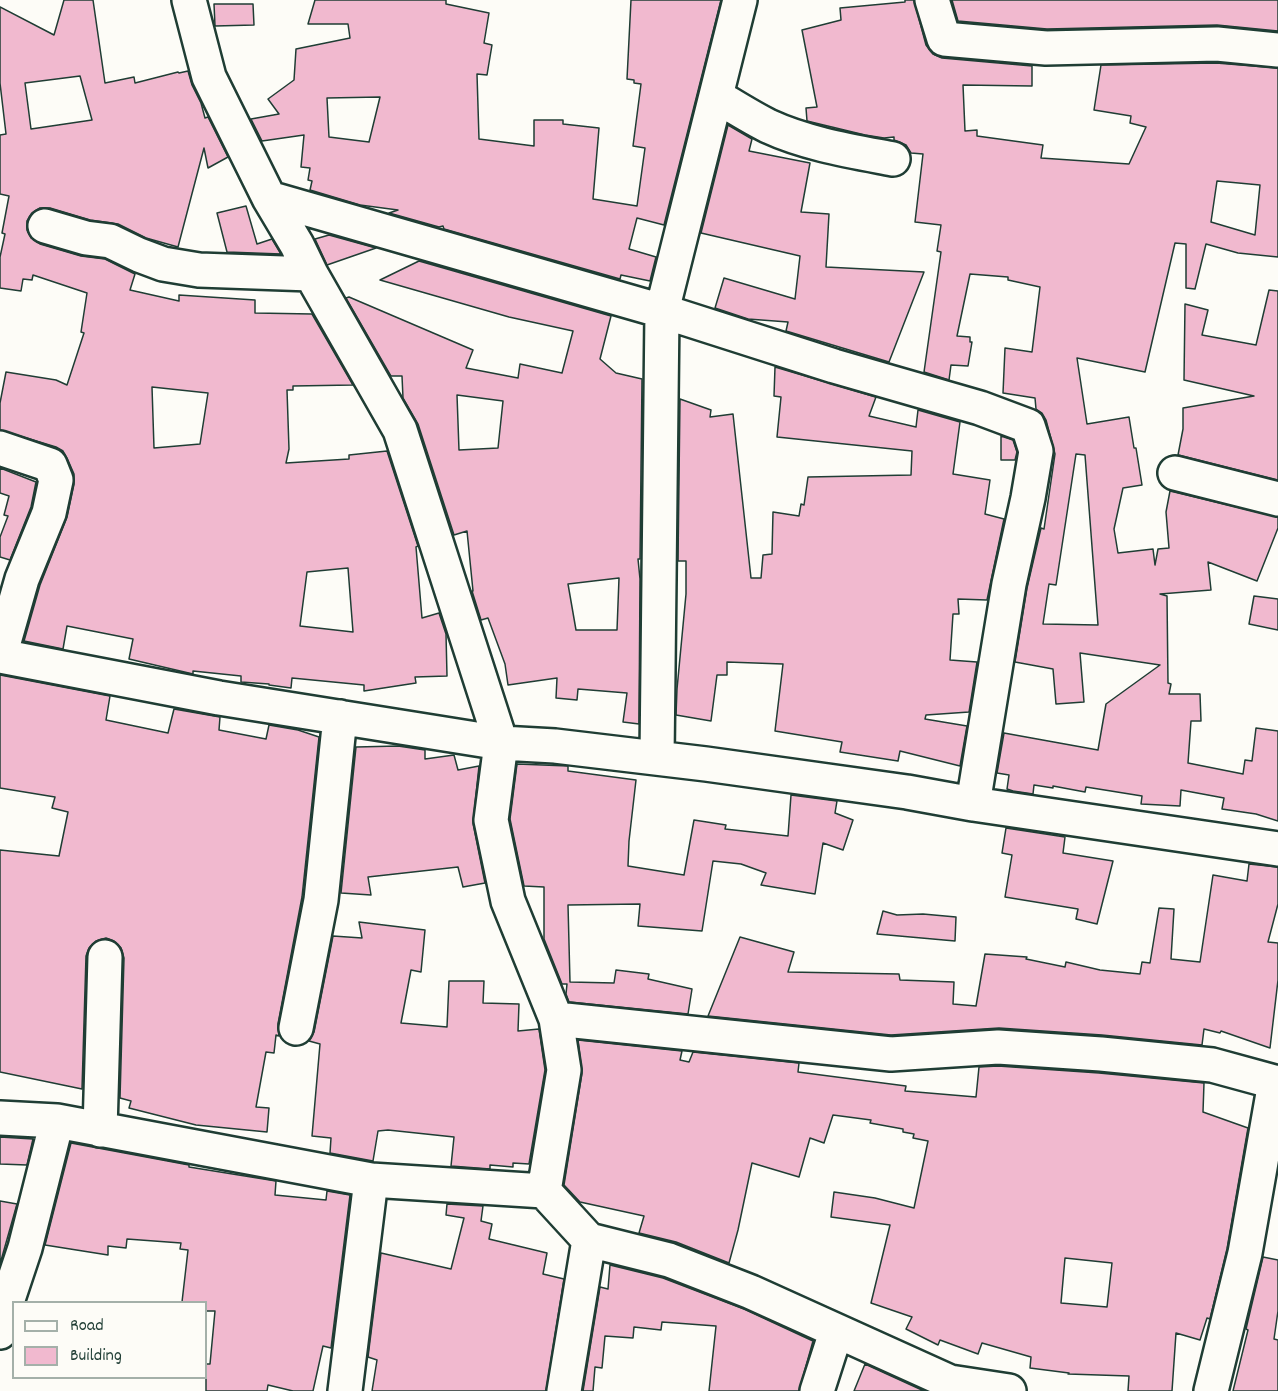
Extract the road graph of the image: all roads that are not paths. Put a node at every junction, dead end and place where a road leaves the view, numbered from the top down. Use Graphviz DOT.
graph roads {
  1 [pos="189,0"];
  2 [pos="740,0"];
  3 [pos="932,0"];
  4 [pos="1278,50"];
  5 [pos="716,96"];
  6 [pos="893,159"];
  7 [pos="269,198"];
  8 [pos="45,226"];
  9 [pos="311,274"];
  10 [pos="662,310"];
  11 [pos="0,448"];
  12 [pos="1175,473"];
  13 [pos="1278,499"];
  14 [pos="0,656"];
  15 [pos="340,717"];
  16 [pos="501,742"];
  17 [pos="657,758"];
  18 [pos="973,804"];
  19 [pos="1278,849"];
  20 [pos="105,957"];
  21 [pos="556,1019"];
  22 [pos="296,1028"];
  23 [pos="1277,1082"];
  24 [pos="0,1118"];
  25 [pos="57,1121"];
  26 [pos="100,1130"];
  27 [pos="371,1180"];
  28 [pos="543,1191"];
  29 [pos="589,1240"];
  30 [pos="0,1332"];
  31 [pos="836,1332"];
  32 [pos="345,1391"];
  33 [pos="564,1391"];
  34 [pos="817,1391"];
  35 [pos="1009,1391"];
  36 [pos="1211,1391"];
  1 -- 7 [label="street"];
  2 -- 5 [label="street"];
  3 -- 4 [label="street"];
  5 -- 6 [label="street"];
  5 -- 10 [label="street"];
  7 -- 9 [label="street"];
  7 -- 10 [label="street"];
  8 -- 9 [label="street"];
  9 -- 16 [label="street"];
  10 -- 17 [label="street"];
  10 -- 18 [label="street"];
  11 -- 14 [label="street"];
  12 -- 13 [label="street"];
  14 -- 15 [label="street"];
  15 -- 16 [label="street"];
  15 -- 22 [label="street"];
  16 -- 17 [label="street"];
  16 -- 21 [label="street"];
  17 -- 18 [label="street"];
  18 -- 19 [label="street"];
  20 -- 26 [label="street"];
  21 -- 23 [label="street"];
  21 -- 28 [label="street"];
  23 -- 36 [label="street"];
  24 -- 25 [label="street"];
  25 -- 26 [label="street"];
  25 -- 30 [label="street"];
  26 -- 27 [label="street"];
  27 -- 28 [label="street"];
  27 -- 32 [label="street"];
  28 -- 29 [label="street"];
  29 -- 31 [label="street"];
  29 -- 33 [label="street"];
  31 -- 34 [label="street"];
  31 -- 35 [label="street"];
}
